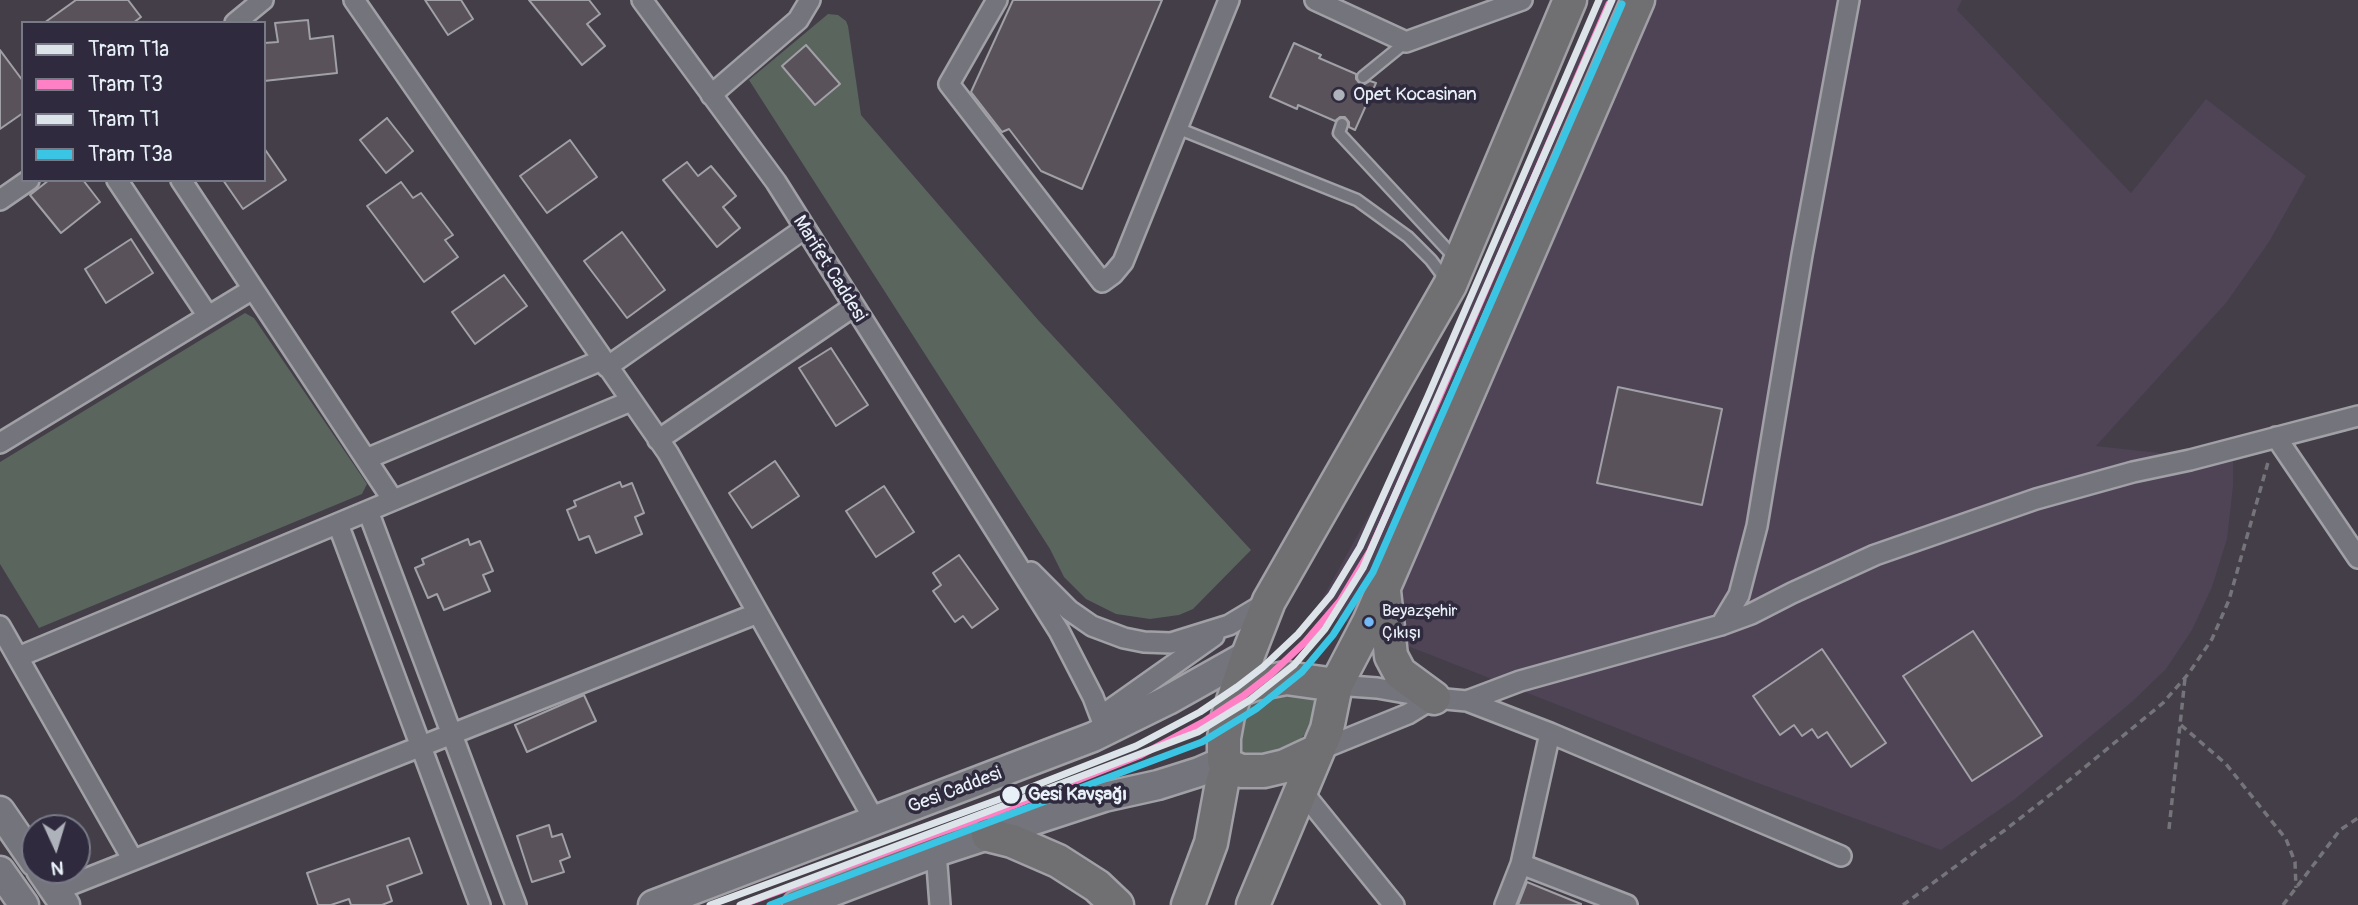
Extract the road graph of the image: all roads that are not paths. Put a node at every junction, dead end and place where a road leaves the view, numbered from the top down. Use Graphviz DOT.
graph roads {
  1 [pos="263,0"];
  2 [pos="354,0"];
  3 [pos="642,0"];
  4 [pos="810,0"];
  5 [pos="997,0"];
  6 [pos="1229,0"];
  7 [pos="1315,0"];
  8 [pos="1522,0"];
  9 [pos="1570,0"];
  10 [pos="1638,0"];
  11 [pos="1849,0"];
  12 [pos="237,21"];
  13 [pos="1406,42"];
  14 [pos="1363,77"];
  15 [pos="711,95"];
  16 [pos="1342,124"];
  17 [pos="1177,128"];
  18 [pos="26,182"];
  19 [pos="118,182"];
  20 [pos="182,182"];
  21 [pos="0,200"];
  22 [pos="804,229"];
  23 [pos="1454,274"];
  24 [pos="253,289"];
  25 [pos="853,307"];
  26 [pos="208,316"];
  27 [pos="605,363"];
  28 [pos="631,401"];
  29 [pos="2358,416"];
  30 [pos="2276,436"];
  31 [pos="658,440"];
  32 [pos="0,443"];
  33 [pos="366,459"];
  34 [pos="393,500"];
  35 [pos="368,511"];
  36 [pos="338,524"];
  37 [pos="1005,547"];
  38 [pos="2358,558"];
  39 [pos="1384,589"];
  40 [pos="1269,601"];
  41 [pos="758,613"];
  42 [pos="1229,625"];
  43 [pos="1721,625"];
  44 [pos="0,626"];
  45 [pos="1248,655"];
  46 [pos="18,657"];
  47 [pos="1336,685"];
  48 [pos="1236,691"];
  49 [pos="1434,698"];
  50 [pos="1467,701"];
  51 [pos="1104,723"];
  52 [pos="1550,733"];
  53 [pos="452,734"];
  54 [pos="421,746"];
  55 [pos="1317,751"];
  56 [pos="1225,769"];
  57 [pos="1301,790"];
  58 [pos="0,811"];
  59 [pos="876,821"];
  60 [pos="988,835"];
  61 [pos="21,842"];
  62 [pos="936,852"];
  63 [pos="1840,856"];
  64 [pos="133,860"];
  65 [pos="1521,864"];
  66 [pos="0,870"];
  67 [pos="53,889"];
  68 [pos="24,905"];
  69 [pos="480,905"];
  70 [pos="516,905"];
  71 [pos="653,905"];
  72 [pos="799,905"];
  73 [pos="940,905"];
  74 [pos="1117,905"];
  75 [pos="1188,905"];
  76 [pos="1253,905"];
  77 [pos="1394,905"];
  78 [pos="1505,905"];
  79 [pos="1626,905"];
  1 -- 12 [label="street"];
  2 -- 27 [label="street"];
  3 -- 15 [label="street, Marifet Caddesi"];
  4 -- 15 [label="street"];
  5 -- 17 [label="street"];
  6 -- 17 [label="street"];
  7 -- 13 [label="street"];
  8 -- 13 [label="street"];
  9 -- 23 [label="highway"];
  10 -- 39 [label="highway"];
  11 -- 43 [label="street"];
  13 -- 14 [label="lane"];
  15 -- 22 [label="street, Marifet Caddesi"];
  16 -- 23 [label="lane"];
  17 -- 23 [label="lane"];
  18 -- 21 [label="street"];
  19 -- 26 [label="street"];
  20 -- 24 [label="street"];
  22 -- 25 [label="street, Marifet Caddesi"];
  22 -- 27 [label="street"];
  23 -- 40 [label="highway"];
  24 -- 26 [label="street"];
  24 -- 33 [label="street"];
  25 -- 31 [label="street"];
  25 -- 37 [label="street, Marifet Caddesi"];
  26 -- 32 [label="street"];
  27 -- 28 [label="street"];
  27 -- 33 [label="street"];
  28 -- 31 [label="street"];
  28 -- 34 [label="street"];
  29 -- 30 [label="street"];
  30 -- 38 [label="street"];
  30 -- 43 [label="street"];
  31 -- 41 [label="street"];
  33 -- 34 [label="street"];
  34 -- 35 [label="street"];
  35 -- 36 [label="street"];
  35 -- 53 [label="street"];
  36 -- 46 [label="street"];
  36 -- 54 [label="street"];
  37 -- 42 [label="street"];
  37 -- 51 [label="street"];
  39 -- 47 [label="highway"];
  39 -- 49 [label="highway"];
  40 -- 42 [label="street"];
  40 -- 45 [label="highway"];
  41 -- 53 [label="street"];
  41 -- 59 [label="street"];
  42 -- 51 [label="street"];
  43 -- 50 [label="street"];
  44 -- 46 [label="street"];
  45 -- 48 [label="highway"];
  45 -- 51 [label="main road, Gesi Caddesi"];
  46 -- 64 [label="street"];
  47 -- 48 [label="highway"];
  47 -- 49 [label="street"];
  47 -- 55 [label="highway"];
  48 -- 56 [label="highway"];
  49 -- 50 [label="street"];
  49 -- 55 [label="street"];
  50 -- 52 [label="street"];
  51 -- 59 [label="main road, Gesi Caddesi"];
  52 -- 63 [label="street"];
  52 -- 65 [label="street"];
  53 -- 54 [label="street"];
  53 -- 70 [label="street"];
  54 -- 64 [label="street"];
  54 -- 69 [label="street"];
  55 -- 56 [label="highway"];
  55 -- 57 [label="highway"];
  56 -- 60 [label="main road"];
  56 -- 75 [label="highway"];
  57 -- 76 [label="highway"];
  57 -- 77 [label="street"];
  58 -- 61 [label="main road"];
  59 -- 71 [label="main road, Gesi Caddesi"];
  60 -- 62 [label="main road"];
  60 -- 74 [label="highway"];
  62 -- 72 [label="main road"];
  62 -- 73 [label="street"];
  64 -- 67 [label="street"];
  65 -- 78 [label="street"];
  65 -- 79 [label="street"];
  66 -- 68 [label="main road"];
}
